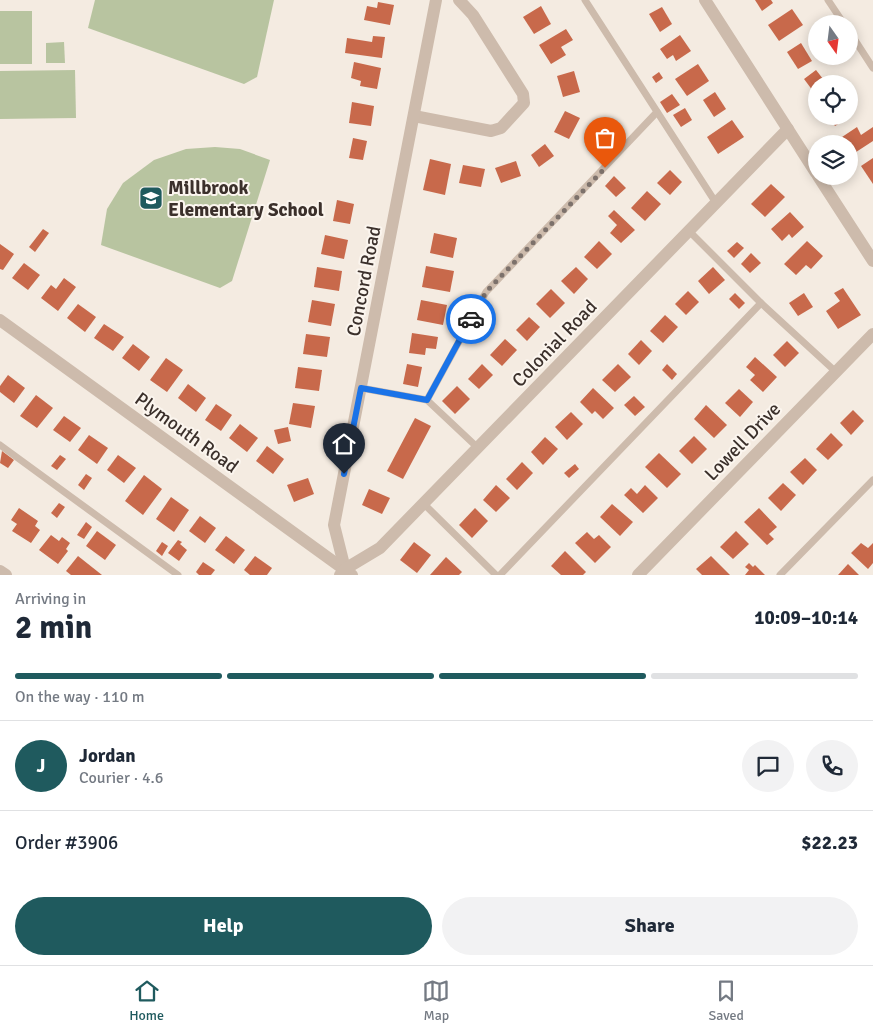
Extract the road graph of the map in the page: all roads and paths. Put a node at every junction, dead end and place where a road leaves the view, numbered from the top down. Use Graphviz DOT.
graph roads {
  1 [pos="436,0"];
  2 [pos="459,0"];
  3 [pos="585,0"];
  4 [pos="705,0"];
  5 [pos="828,0"];
  6 [pos="838,15"];
  7 [pos="858,45"];
  8 [pos="873,68"];
  9 [pos="657,112"];
  10 [pos="414,116"];
  11 [pos="788,129"];
  12 [pos="808,161"];
  13 [pos="824,185"];
  14 [pos="716,204"];
  15 [pos="689,231"];
  16 [pos="873,261"];
  17 [pos="761,302"];
  18 [pos="0,320"];
  19 [pos="873,334"];
  20 [pos="836,372"];
  21 [pos="361,388"];
  22 [pos="427,400"];
  23 [pos="0,445"];
  24 [pos="478,448"];
  25 [pos="873,480"];
  26 [pos="424,504"];
  27 [pos="0,570"];
  28 [pos="346,573"];
  29 [pos="6,575"];
  30 [pos="178,575"];
  31 [pos="498,575"];
  32 [pos="638,575"];
  33 [pos="780,575"];
  1 -- 10 [label="street, Concord Road"];
  2 -- 10 [label="street"];
  3 -- 9 [label="lane"];
  4 -- 11 [label="street"];
  5 -- 6 [label="lane"];
  7 -- 8 [label="lane"];
  9 -- 14 [label="lane"];
  9 -- 22 [label="lane"];
  10 -- 21 [label="street, Concord Road"];
  11 -- 12 [label="street"];
  11 -- 14 [label="street, Colonial Road"];
  13 -- 16 [label="street"];
  14 -- 15 [label="street, Colonial Road"];
  15 -- 17 [label="lane"];
  15 -- 24 [label="street, Colonial Road"];
  17 -- 20 [label="lane"];
  17 -- 31 [label="lane"];
  18 -- 28 [label="street, Plymouth Road"];
  19 -- 20 [label="street, Lowell Drive"];
  20 -- 32 [label="street, Lowell Drive"];
  21 -- 22 [label="lane"];
  21 -- 28 [label="street, Concord Road"];
  22 -- 24 [label="lane"];
  23 -- 30 [label="lane"];
  24 -- 26 [label="street, Colonial Road"];
  25 -- 33 [label="lane"];
  26 -- 28 [label="street, Colonial Road"];
  26 -- 31 [label="lane"];
  27 -- 29 [label="street"];
}
